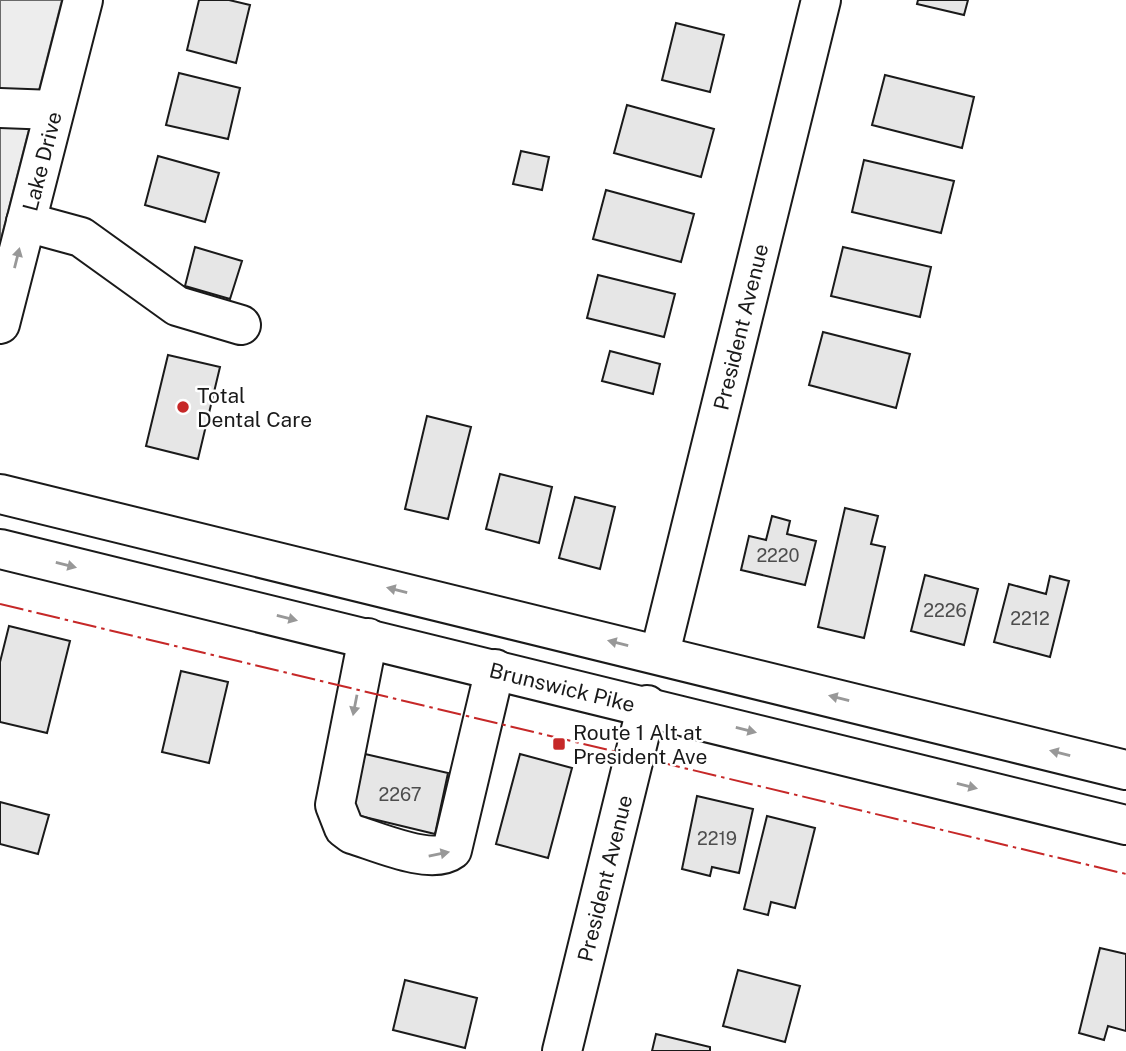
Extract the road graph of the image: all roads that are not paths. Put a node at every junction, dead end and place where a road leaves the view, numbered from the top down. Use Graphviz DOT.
graph roads {
  1 [pos="83,0"];
  2 [pos="821,0"];
  3 [pos="0,108"];
  4 [pos="54,110"];
  5 [pos="26,222"];
  6 [pos="0,324"];
  7 [pos="241,325"];
  8 [pos="0,494"];
  9 [pos="0,549"];
  10 [pos="368,638"];
  11 [pos="660,653"];
  12 [pos="495,669"];
  13 [pos="647,705"];
  14 [pos="1126,770"];
  15 [pos="1126,825"];
  16 [pos="562,1051"];
  1 -- 4 [label="main road, Lake Drive"];
  2 -- 11 [label="main road, President Avenue"];
  3 -- 4 [label="main road"];
  4 -- 5 [label="main road, Lake Drive"];
  6 -- 5 [label="main road, Lake Drive, one-way"];
  5 -- 7 [label="main road"];
  11 -- 8 [label="main road, one-way"];
  9 -- 10 [label="main road, Brunswick Pike, one-way"];
  10 -- 12 [label="main road, Brunswick Pike"];
  10 -- 12 [label="main road, one-way"];
  14 -- 11 [label="main road, one-way"];
  12 -- 13 [label="main road, Brunswick Pike"];
  13 -- 15 [label="main road, Brunswick Pike, one-way"];
  13 -- 16 [label="main road, President Avenue"];
}
